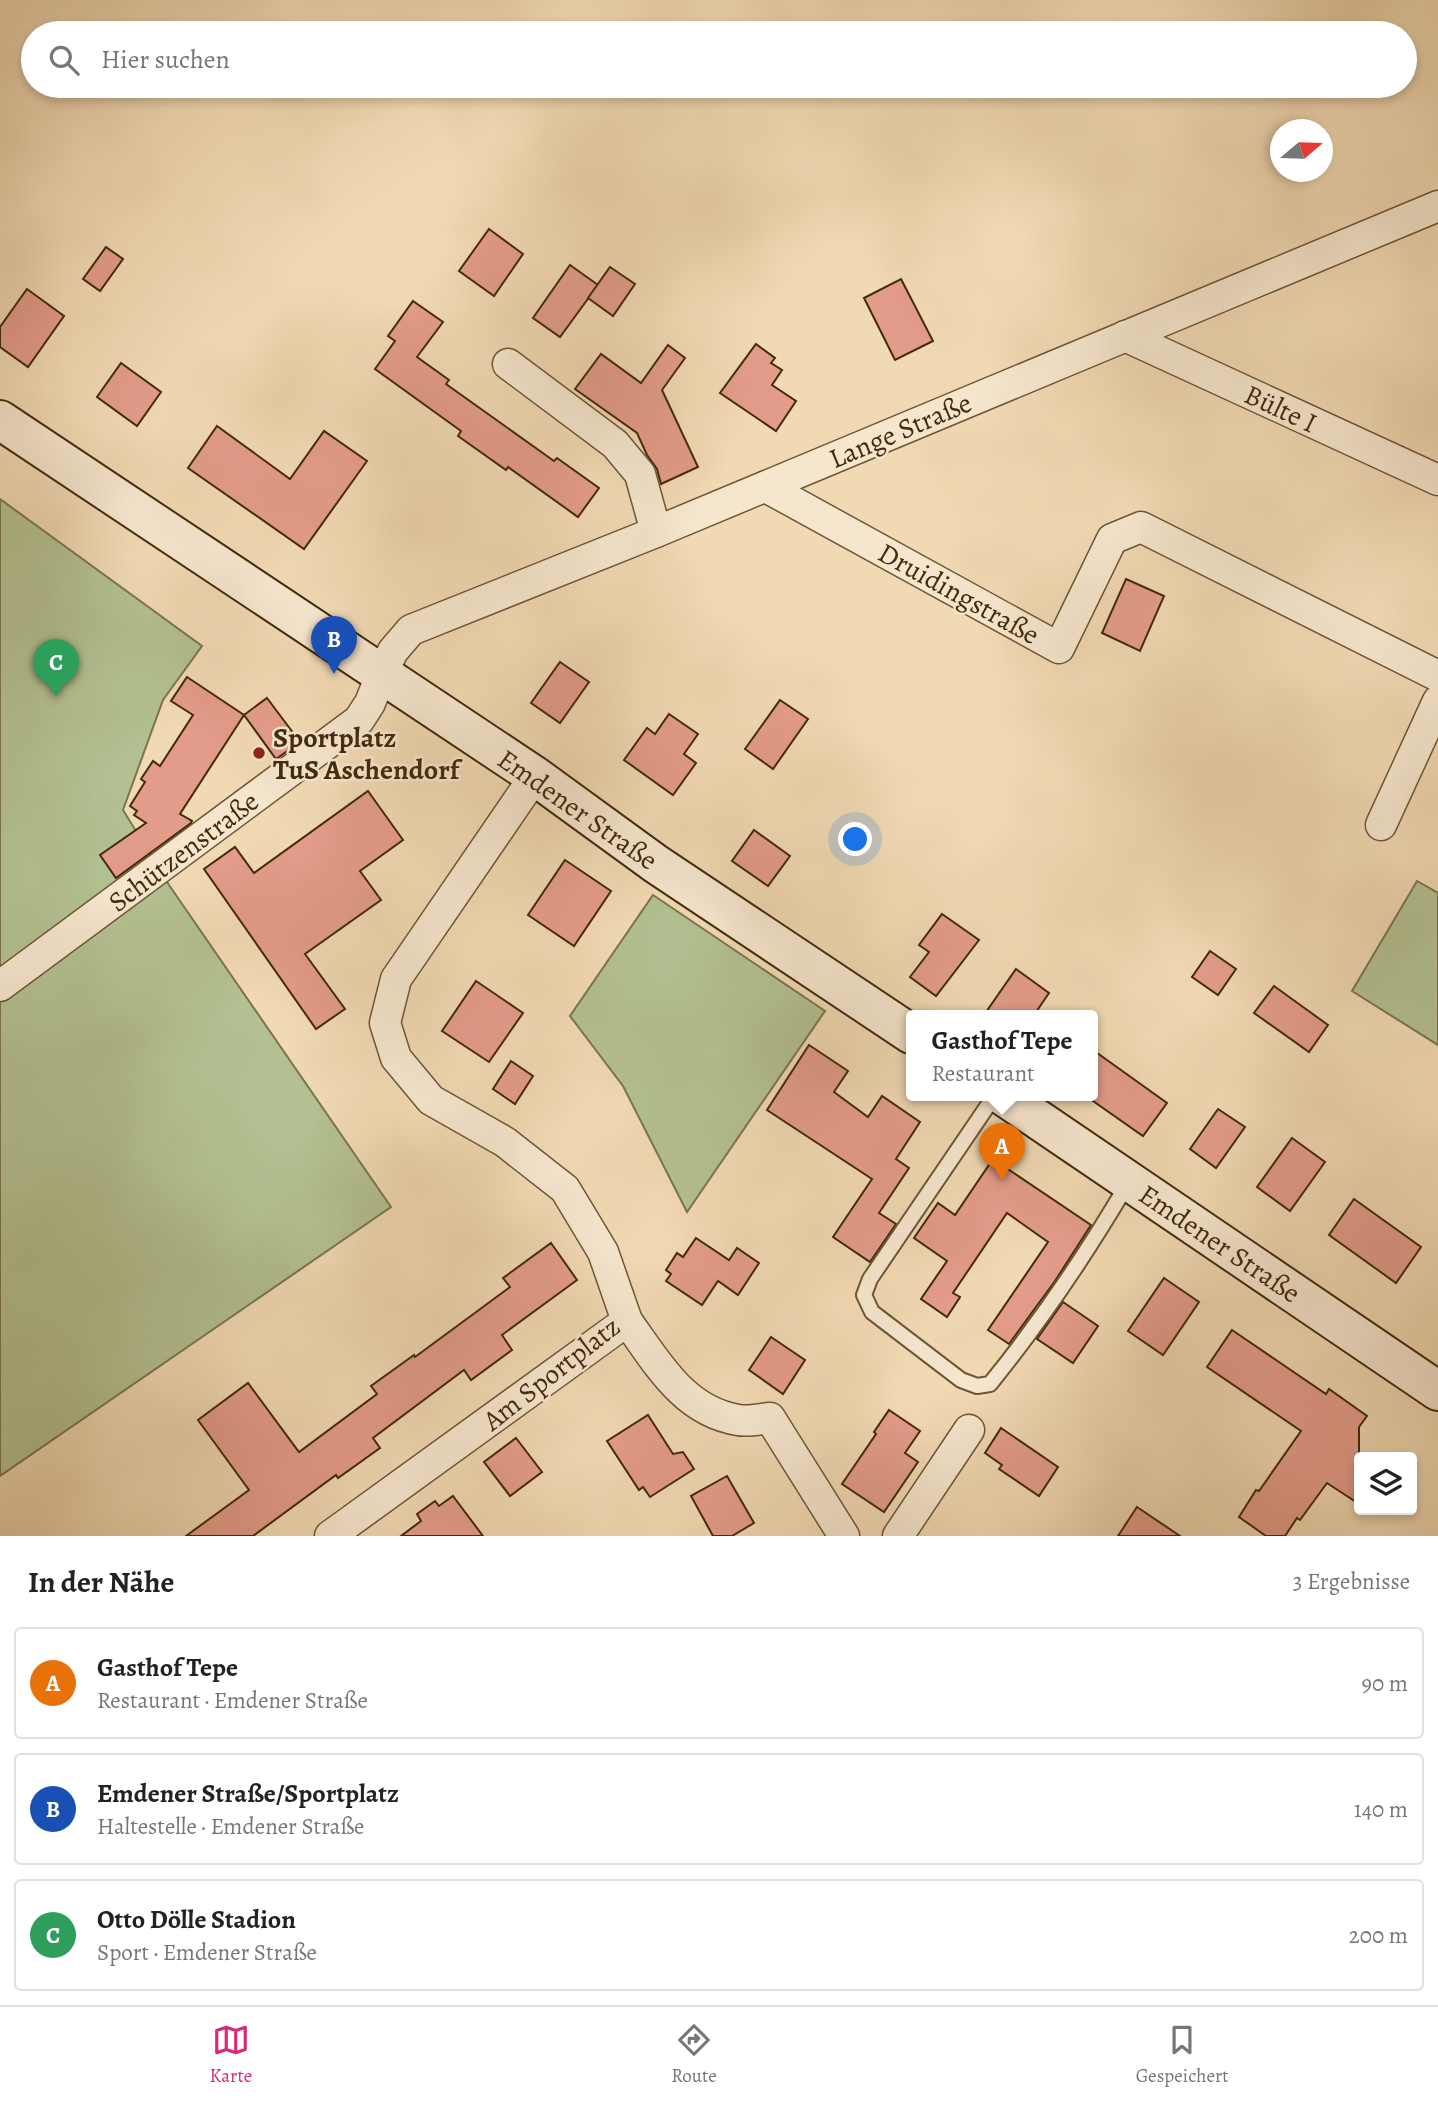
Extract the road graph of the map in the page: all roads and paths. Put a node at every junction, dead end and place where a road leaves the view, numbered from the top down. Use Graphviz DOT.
graph roads {
  1 [pos="1438,205"];
  2 [pos="1125,337"];
  3 [pos="509,364"];
  4 [pos="0,420"];
  5 [pos="1438,480"];
  6 [pos="765,487"];
  7 [pos="656,533"];
  8 [pos="381,674"];
  9 [pos="1438,676"];
  10 [pos="1438,701"];
  11 [pos="535,776"];
  12 [pos="1381,825"];
  13 [pos="0,986"];
  14 [pos="906,1031"];
  15 [pos="991,1101"];
  16 [pos="1012,1101"];
  17 [pos="1129,1182"];
  18 [pos="627,1321"];
  19 [pos="1438,1391"];
  20 [pos="969,1430"];
  21 [pos="330,1536"];
  22 [pos="844,1536"];
  23 [pos="898,1536"];
  1 -- 2 [label="street, Lange Straße"];
  2 -- 5 [label="street, Bülte I"];
  2 -- 6 [label="street, Lange Straße"];
  3 -- 7 [label="street"];
  4 -- 8 [label="street, Emdener Straße"];
  6 -- 7 [label="street, Lange Straße"];
  6 -- 9 [label="street, Druidingstraße"];
  7 -- 8 [label="street, Lange Straße"];
  8 -- 11 [label="street, Emdener Straße"];
  8 -- 13 [label="street, Schützenstraße"];
  10 -- 12 [label="street"];
  11 -- 14 [label="street, Emdener Straße"];
  11 -- 18 [label="street, Am Sportplatz"];
  15 -- 17 [label="lane"];
  16 -- 17 [label="street, Emdener Straße"];
  17 -- 19 [label="street, Emdener Straße"];
  18 -- 21 [label="street, Am Sportplatz"];
  18 -- 22 [label="street"];
  20 -- 23 [label="street"];
}
